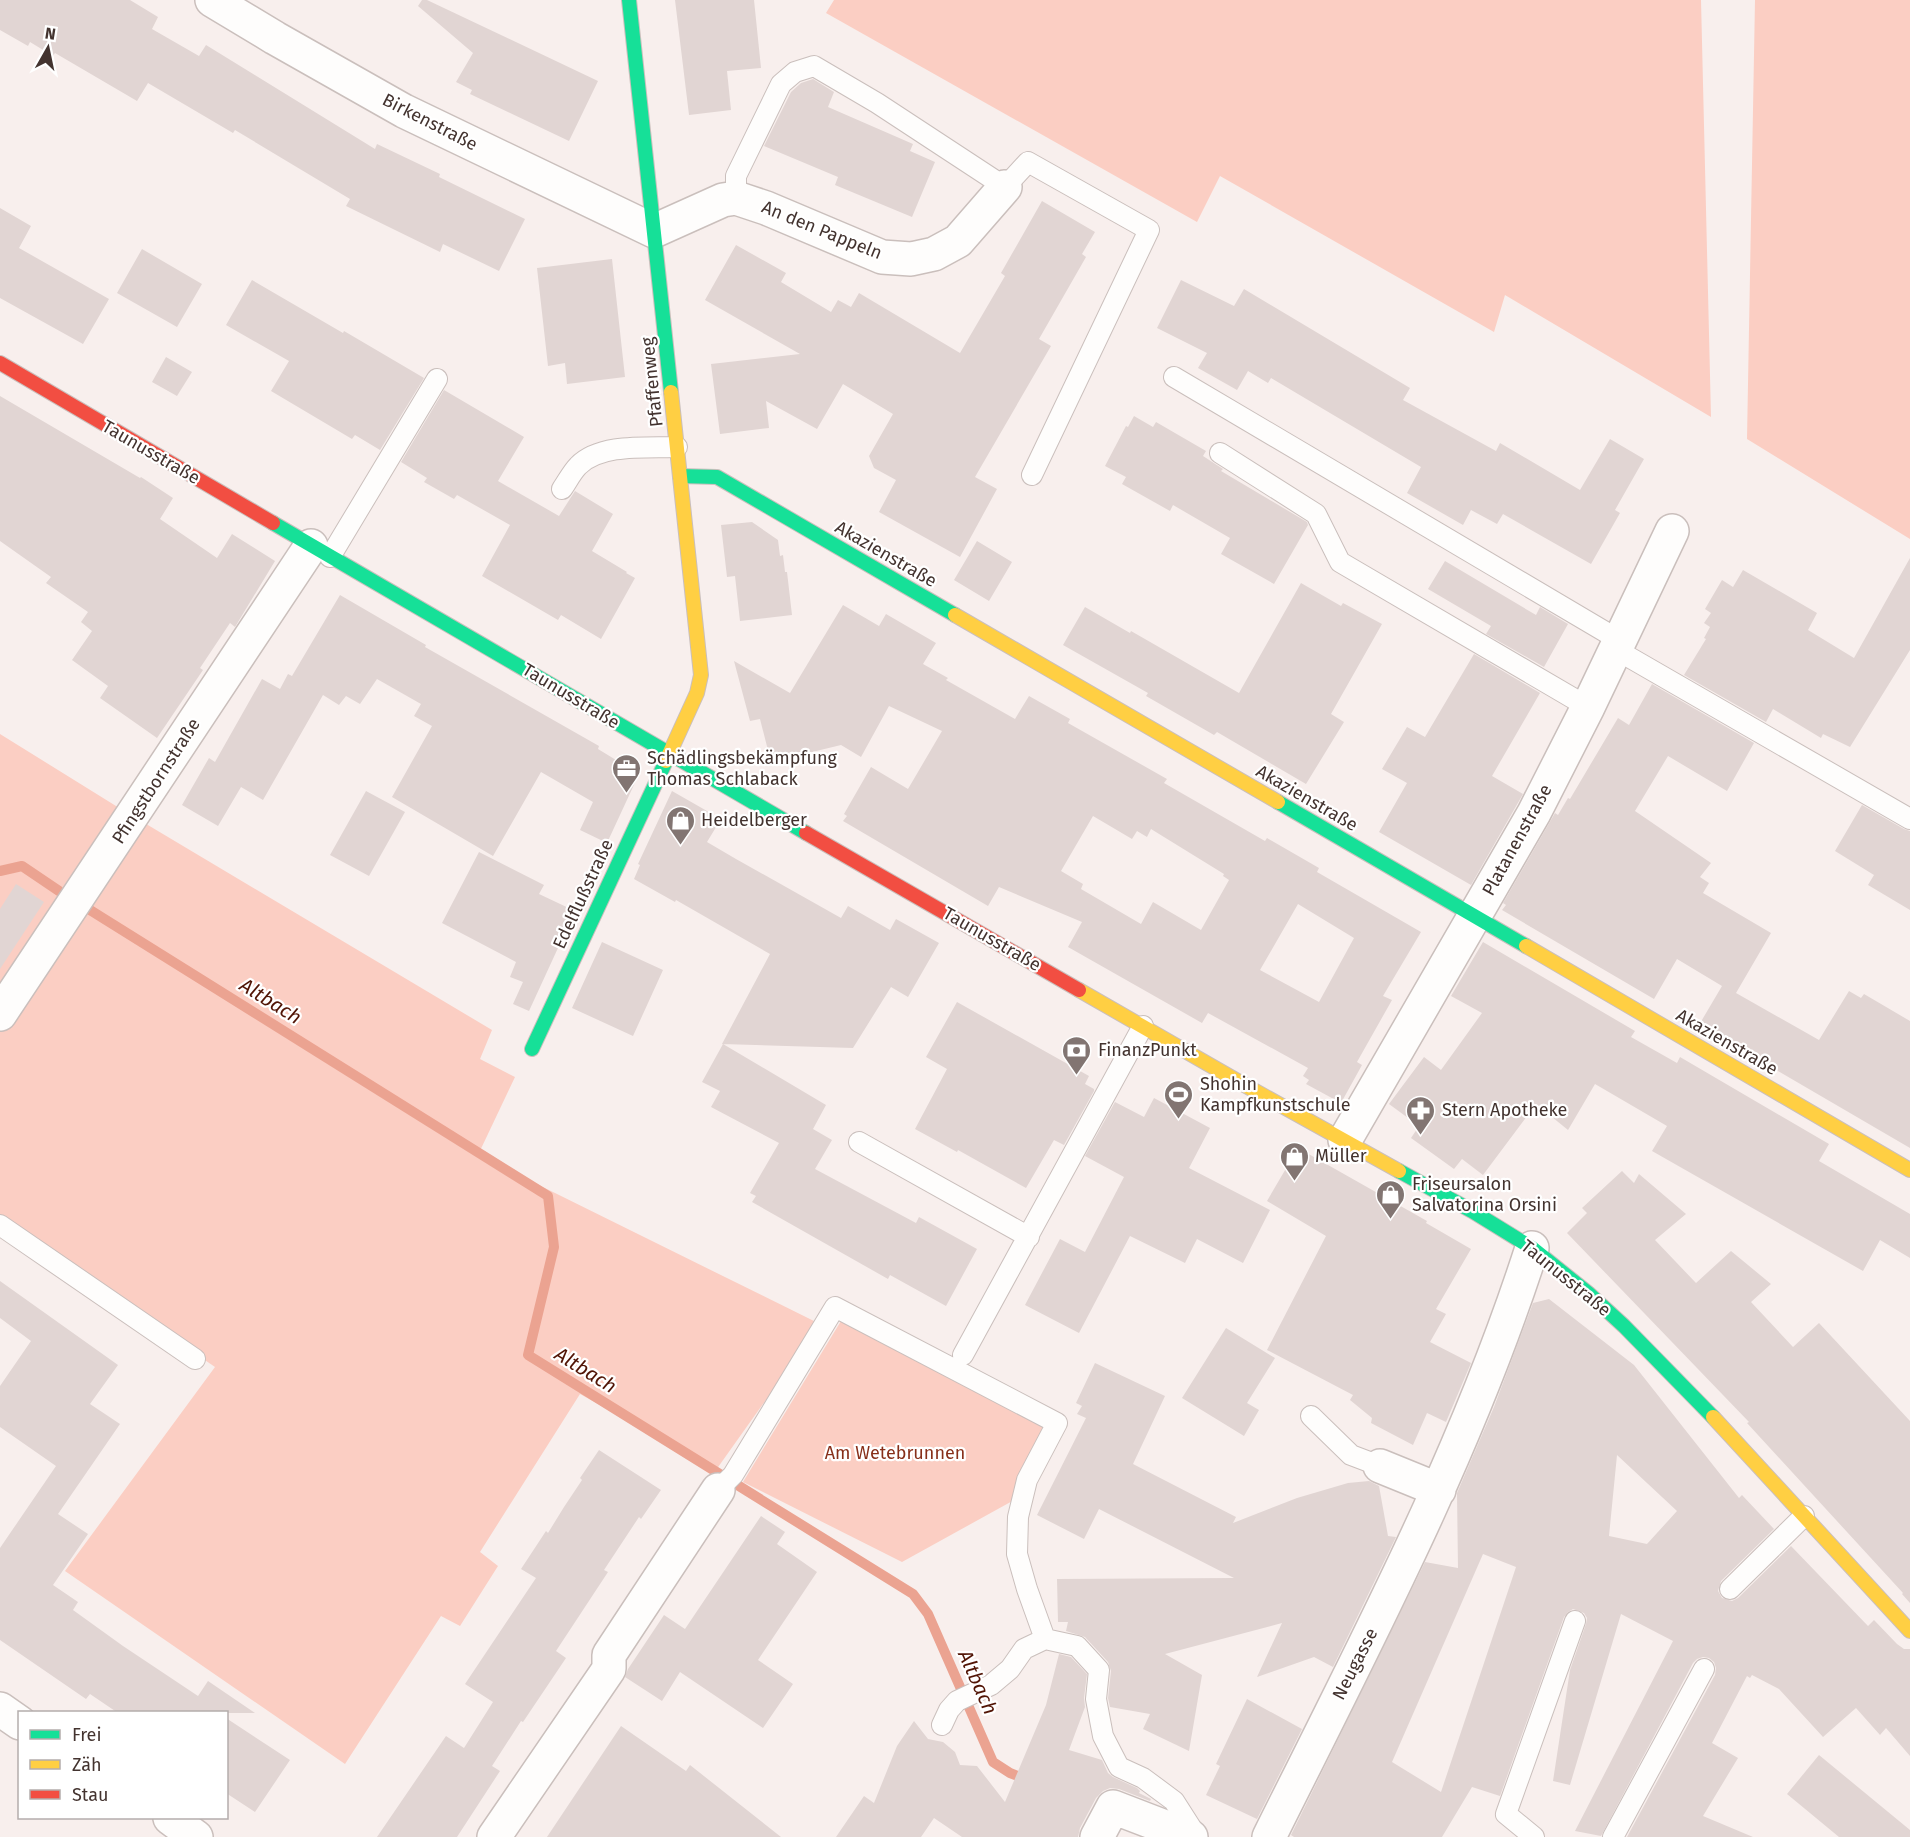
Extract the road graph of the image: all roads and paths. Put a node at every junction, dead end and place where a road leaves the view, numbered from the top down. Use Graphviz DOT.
graph roads {
  1 [pos="212,0"];
  2 [pos="629,0"];
  3 [pos="1005,187"];
  4 [pos="736,198"];
  5 [pos="654,231"];
  6 [pos="0,363"];
  7 [pos="1173,377"];
  8 [pos="437,379"];
  9 [pos="677,447"];
  10 [pos="1220,453"];
  11 [pos="1032,475"];
  12 [pos="680,476"];
  13 [pos="562,489"];
  14 [pos="1672,531"];
  15 [pos="320,552"];
  16 [pos="1617,644"];
  17 [pos="1588,707"];
  18 [pos="668,754"];
  19 [pos="1910,819"];
  20 [pos="1474,916"];
  21 [pos="0,1014"];
  22 [pos="1143,1026"];
  23 [pos="532,1049"];
  24 [pos="1345,1140"];
  25 [pos="859,1142"];
  26 [pos="1910,1170"];
  27 [pos="0,1225"];
  28 [pos="1029,1236"];
  29 [pos="1532,1248"];
  30 [pos="963,1355"];
  31 [pos="195,1359"];
  32 [pos="1311,1416"];
  33 [pos="1380,1466"];
  34 [pos="726,1483"];
  35 [pos="1439,1490"];
  36 [pos="1804,1516"];
  37 [pos="1730,1589"];
  38 [pos="1575,1621"];
  39 [pos="1910,1631"];
  40 [pos="1045,1639"];
  41 [pos="1704,1669"];
  42 [pos="0,1708"];
  43 [pos="18,1722"];
  44 [pos="942,1725"];
  45 [pos="171,1819"];
  46 [pos="196,1837"];
  47 [pos="494,1837"];
  48 [pos="1097,1837"];
  49 [pos="1191,1837"];
  50 [pos="1197,1837"];
  51 [pos="1269,1837"];
  52 [pos="1534,1837"];
  53 [pos="1613,1837"];
  1 -- 5 [label="street, Birkenstraße"];
  2 -- 5 [label="street, Pfaffenweg"];
  3 -- 4 [label="street, An den Pappeln"];
  3 -- 4 [label="lane"];
  3 -- 11 [label="lane"];
  4 -- 5 [label="street"];
  5 -- 9 [label="street, Pfaffenweg"];
  6 -- 15 [label="street, Taunusstraße"];
  7 -- 16 [label="lane"];
  8 -- 15 [label="lane"];
  9 -- 12 [label="street, Pfaffenweg"];
  9 -- 13 [label="lane"];
  10 -- 17 [label="lane"];
  12 -- 18 [label="street, Pfaffenweg"];
  12 -- 20 [label="street, Akazienstraße"];
  14 -- 16 [label="street, Platanenstraße"];
  15 -- 18 [label="street, Taunusstraße"];
  15 -- 21 [label="street, Pfingstbornstraße"];
  16 -- 17 [label="street, Platanenstraße"];
  16 -- 19 [label="lane"];
  17 -- 20 [label="street, Platanenstraße"];
  18 -- 22 [label="street, Taunusstraße"];
  18 -- 23 [label="street, Edelflußstraße"];
  20 -- 24 [label="street, Platanenstraße"];
  20 -- 26 [label="street, Akazienstraße"];
  22 -- 24 [label="street, Taunusstraße"];
  22 -- 28 [label="lane"];
  24 -- 29 [label="street, Taunusstraße"];
  25 -- 28 [label="lane"];
  27 -- 31 [label="lane"];
  28 -- 30 [label="lane"];
  29 -- 35 [label="street, Neugasse"];
  29 -- 36 [label="street, Taunusstraße"];
  32 -- 33 [label="lane"];
  33 -- 35 [label="street"];
  34 -- 40 [label="lane"];
  34 -- 47 [label="street"];
  35 -- 51 [label="street, Neugasse"];
  36 -- 37 [label="lane"];
  36 -- 39 [label="street, Taunusstraße"];
  38 -- 52 [label="lane"];
  40 -- 44 [label="lane"];
  40 -- 50 [label="lane"];
  41 -- 53 [label="lane"];
  42 -- 43 [label="street"];
  45 -- 46 [label="street"];
  48 -- 49 [label="street"];
}
